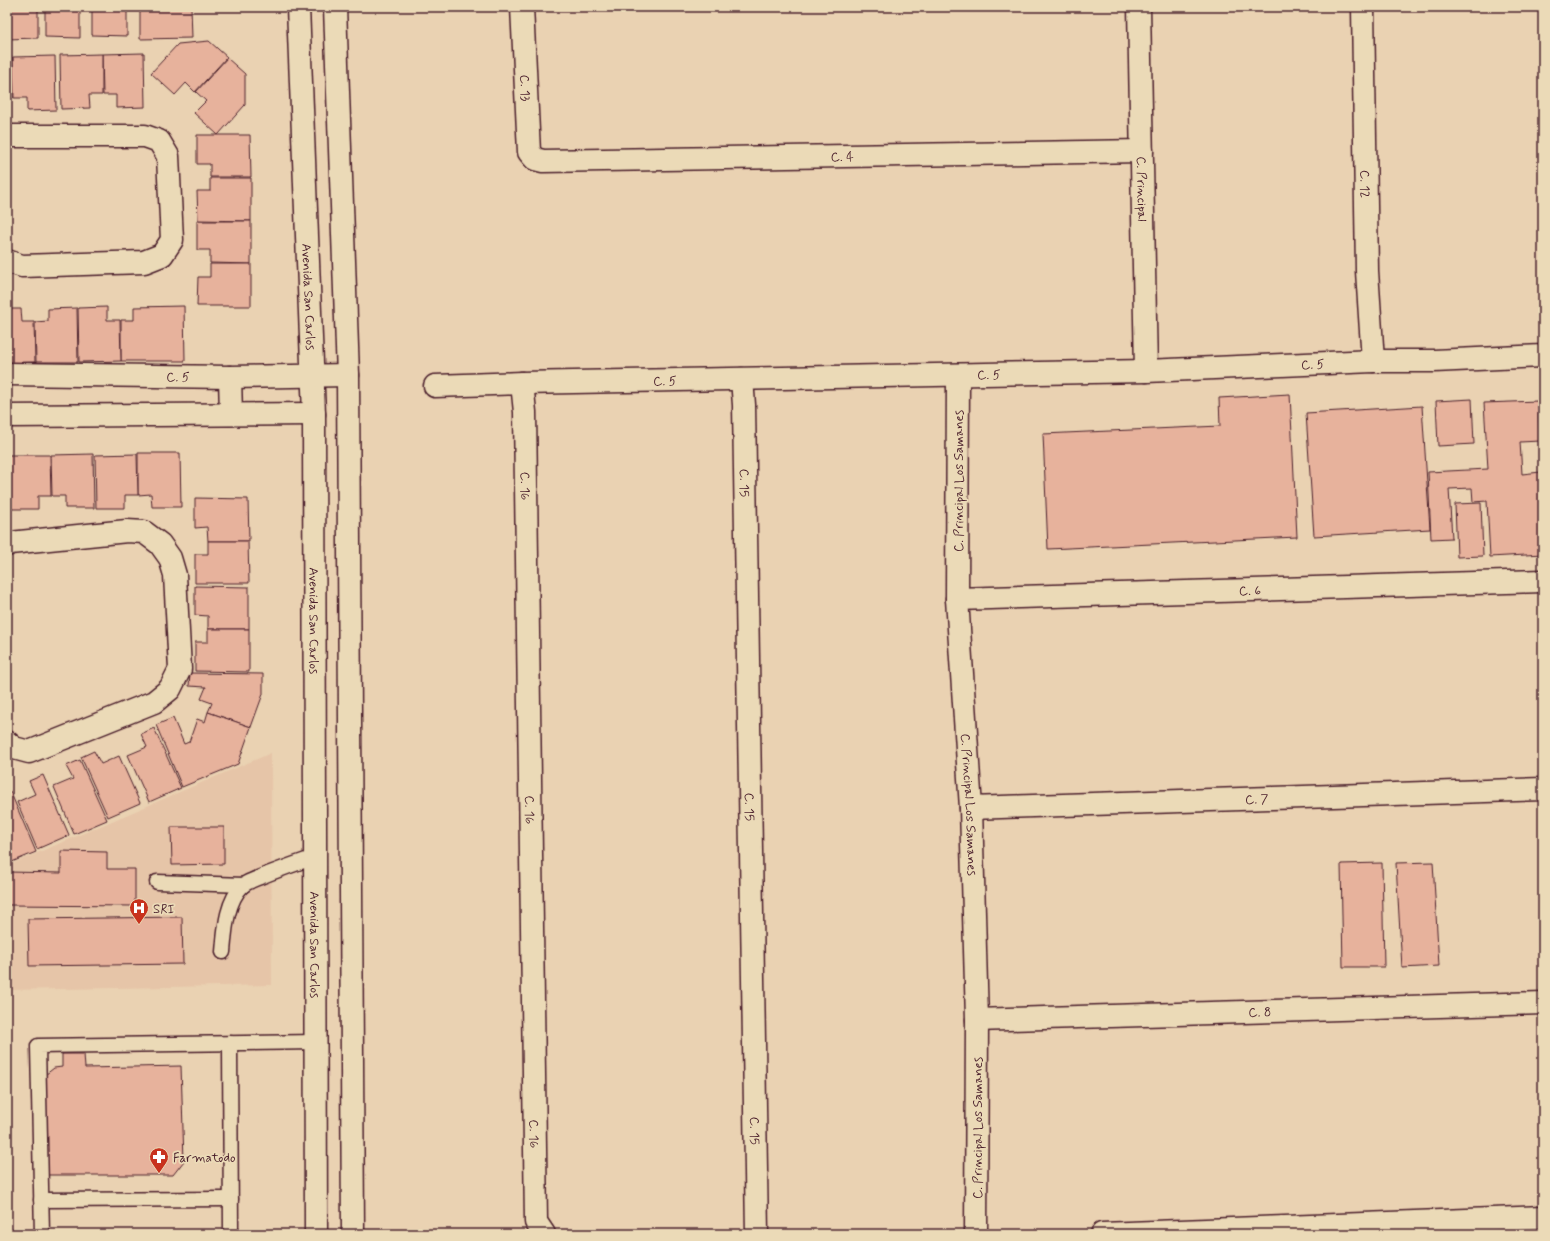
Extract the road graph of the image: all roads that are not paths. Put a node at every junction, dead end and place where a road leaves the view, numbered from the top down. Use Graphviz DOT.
graph roads {
  1 [pos="298,7"];
  2 [pos="334,7"];
  3 [pos="522,7"];
  4 [pos="1139,7"];
  5 [pos="1362,7"];
  6 [pos="7,136"];
  7 [pos="1142,151"];
  8 [pos="543,161"];
  9 [pos="7,261"];
  10 [pos="1543,356"];
  11 [pos="1373,360"];
  12 [pos="1146,371"];
  13 [pos="7,374"];
  14 [pos="311,375"];
  15 [pos="348,375"];
  16 [pos="958,375"];
  17 [pos="230,377"];
  18 [pos="742,380"];
  19 [pos="522,383"];
  20 [pos="436,386"];
  21 [pos="231,414"];
  22 [pos="314,414"];
  23 [pos="7,416"];
  24 [pos="7,545"];
  25 [pos="1543,581"];
  26 [pos="957,599"];
  27 [pos="7,742"];
  28 [pos="1543,789"];
  29 [pos="971,808"];
  30 [pos="315,857"];
  31 [pos="157,882"];
  32 [pos="244,884"];
  33 [pos="223,952"];
  34 [pos="1543,1003"];
  35 [pos="977,1020"];
  36 [pos="316,1042"];
  37 [pos="230,1043"];
  38 [pos="231,1199"];
  39 [pos="41,1200"];
  40 [pos="1543,1217"];
  41 [pos="42,1234"];
  42 [pos="231,1234"];
  43 [pos="316,1234"];
  44 [pos="353,1234"];
  45 [pos="544,1234"];
  46 [pos="757,1234"];
  47 [pos="976,1234"];
  48 [pos="1102,1234"];
  1 -- 14 [label="street, Avenida San Carlos"];
  2 -- 15 [label="street"];
  3 -- 8 [label="street, C. 13"];
  4 -- 7 [label="street, C. Principal"];
  5 -- 11 [label="street, C. 12"];
  6 -- 9 [label="street"];
  7 -- 8 [label="street, C. 4"];
  7 -- 12 [label="street, C. Principal"];
  10 -- 11 [label="street, C. 5"];
  11 -- 12 [label="street, C. 5"];
  12 -- 16 [label="street, C. 5"];
  13 -- 17 [label="street, C. 5"];
  14 -- 15 [label="street, C. 5"];
  14 -- 17 [label="street, C. 5"];
  14 -- 22 [label="street, Avenida San Carlos"];
  15 -- 44 [label="street"];
  16 -- 18 [label="street, C. 5"];
  16 -- 26 [label="street, C. Principal Los Samanes"];
  17 -- 21 [label="street"];
  18 -- 19 [label="street, C. 5"];
  18 -- 46 [label="street, C. 15"];
  19 -- 20 [label="street, C. 5"];
  19 -- 45 [label="street, C. 16"];
  21 -- 22 [label="street"];
  21 -- 23 [label="street"];
  22 -- 30 [label="street, Avenida San Carlos"];
  24 -- 27 [label="street"];
  25 -- 26 [label="street, C. 6"];
  26 -- 29 [label="street, C. Principal Los Samanes"];
  28 -- 29 [label="street, C. 7"];
  29 -- 35 [label="street, C. Principal Los Samanes"];
  30 -- 32 [label="lane"];
  30 -- 36 [label="street, Avenida San Carlos"];
  31 -- 32 [label="lane"];
  32 -- 33 [label="lane"];
  34 -- 35 [label="street, C. 8"];
  35 -- 47 [label="street, C. Principal Los Samanes"];
  36 -- 37 [label="lane"];
  36 -- 43 [label="street, Avenida San Carlos"];
  37 -- 38 [label="lane"];
  37 -- 39 [label="lane"];
  38 -- 39 [label="lane"];
  38 -- 42 [label="lane"];
  39 -- 41 [label="lane"];
  40 -- 48 [label="street"];
}
